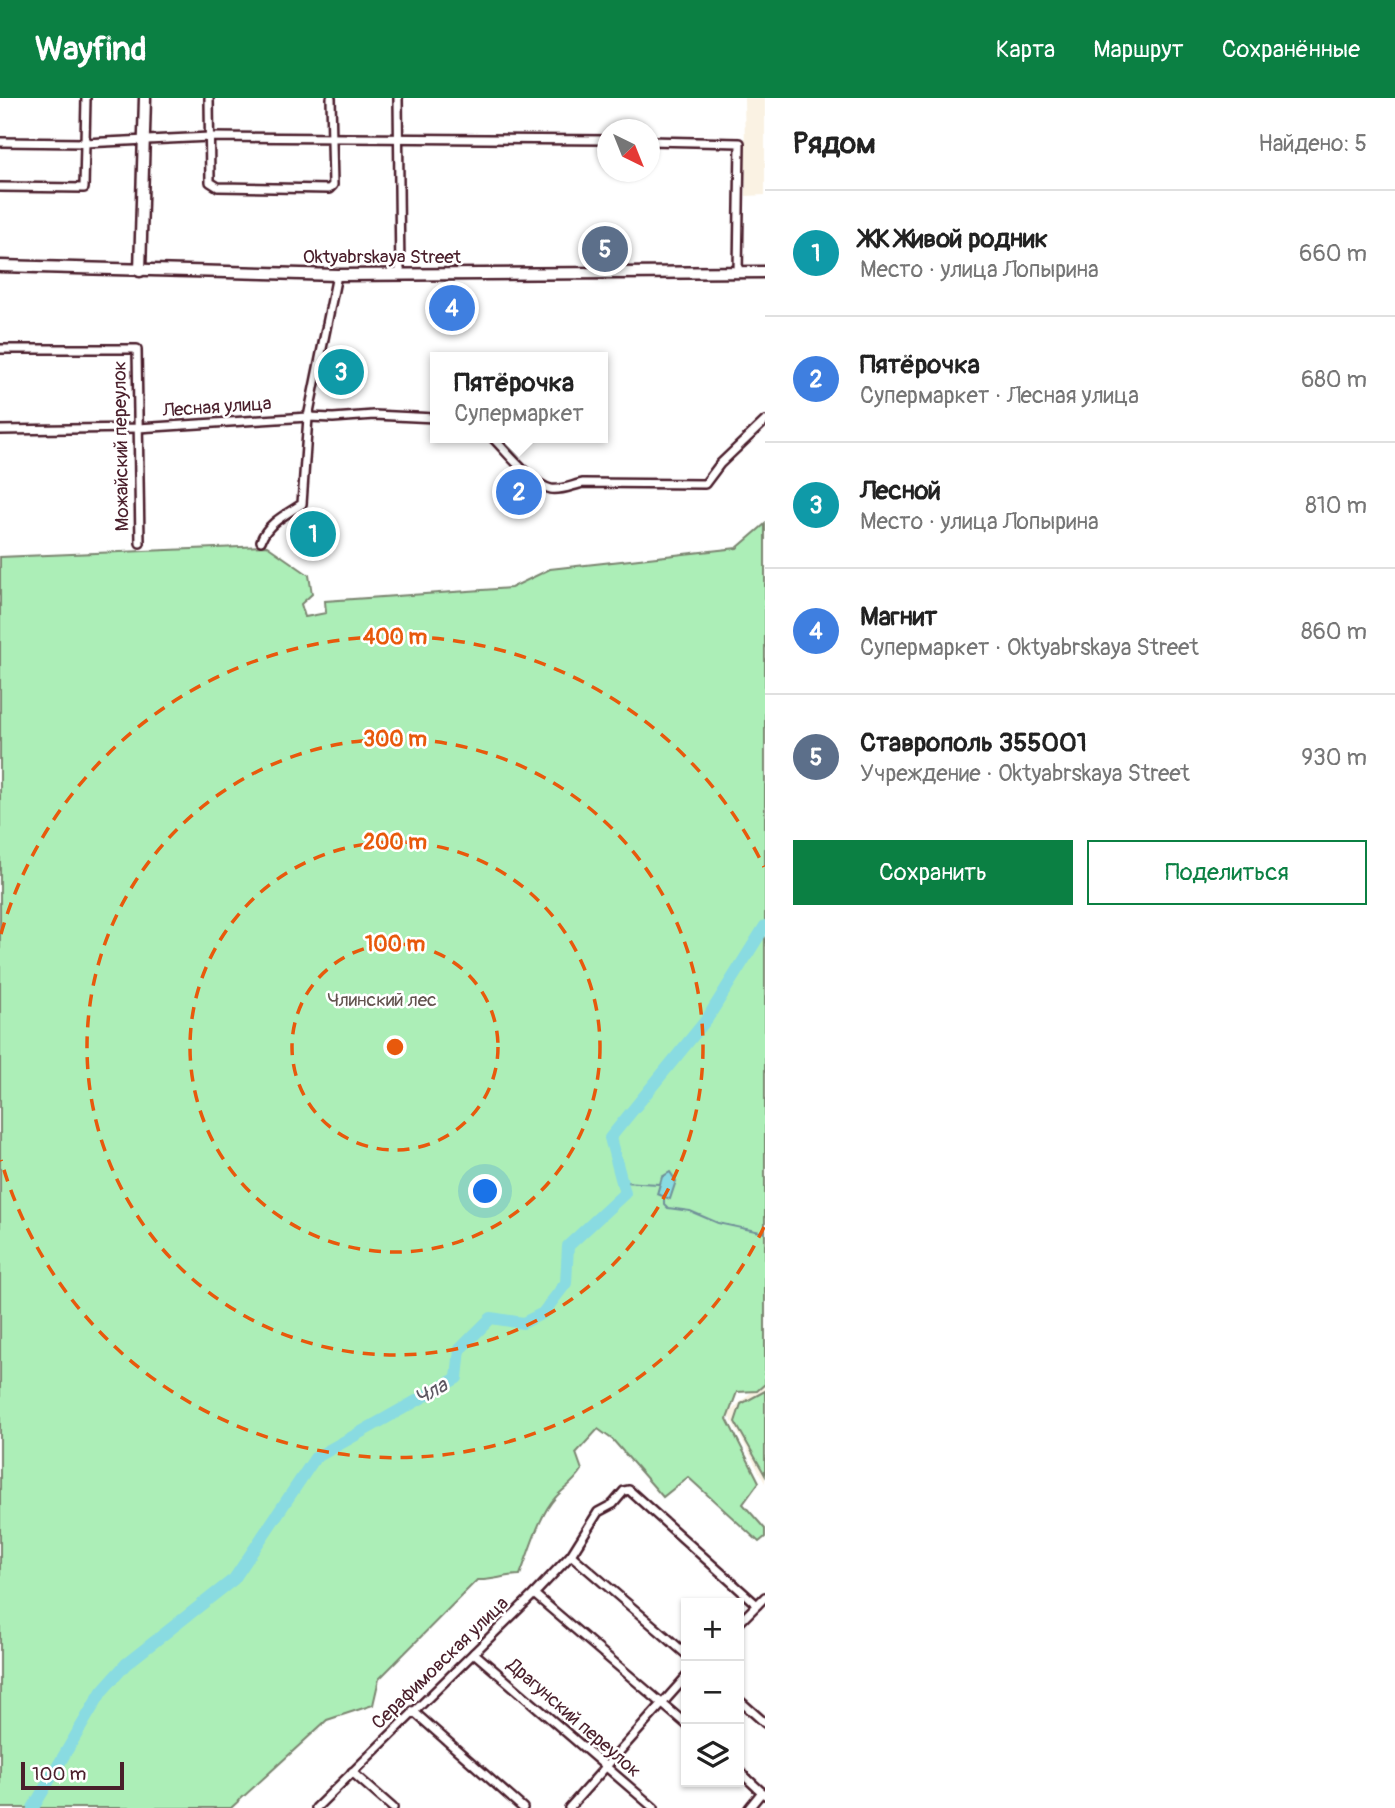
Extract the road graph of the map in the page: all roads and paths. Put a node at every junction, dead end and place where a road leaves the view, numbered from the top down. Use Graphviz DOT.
graph roads {
  1 [pos="86,98"];
  2 [pos="145,98"];
  3 [pos="209,98"];
  4 [pos="331,98"];
  5 [pos="398,98"];
  6 [pos="209,136"];
  7 [pos="332,137"];
  8 [pos="398,137"];
  9 [pos="144,140"];
  10 [pos="597,140"];
  11 [pos="660,141"];
  12 [pos="0,142"];
  13 [pos="84,143"];
  14 [pos="0,187"];
  15 [pos="0,266"];
  16 [pos="140,271"];
  17 [pos="738,272"];
  18 [pos="765,272"];
  19 [pos="337,275"];
  20 [pos="400,275"];
  21 [pos="0,349"];
  22 [pos="308,417"];
  23 [pos="430,418"];
  24 [pos="765,421"];
  25 [pos="138,428"];
  26 [pos="0,430"];
  27 [pos="498,443"];
  28 [pos="261,541"];
  29 [pos="140,543"];
  30 [pos="571,1555"];
  31 [pos="534,1594"];
  32 [pos="765,1597"];
  33 [pos="757,1605"];
  34 [pos="744,1618"];
  35 [pos="681,1650"];
  36 [pos="474,1653"];
  37 [pos="681,1683"];
  38 [pos="664,1703"];
  39 [pos="744,1704"];
  40 [pos="413,1711"];
  41 [pos="681,1719"];
  42 [pos="765,1723"];
  43 [pos="606,1766"];
  44 [pos="352,1772"];
  45 [pos="744,1775"];
  46 [pos="764,1793"];
  47 [pos="316,1808"];
  48 [pos="393,1808"];
  49 [pos="523,1808"];
  50 [pos="569,1808"];
  51 [pos="654,1808"];
  52 [pos="749,1808"];
  1 -- 13 [label="street"];
  2 -- 9 [label="main road"];
  3 -- 6 [label="street"];
  4 -- 7 [label="street"];
  5 -- 8 [label="street"];
  6 -- 7 [label="street"];
  6 -- 7 [label="street"];
  6 -- 9 [label="street"];
  7 -- 8 [label="street"];
  8 -- 10 [label="street"];
  8 -- 20 [label="street"];
  9 -- 13 [label="street"];
  9 -- 16 [label="main road"];
  11 -- 17 [label="street"];
  12 -- 13 [label="street"];
  13 -- 14 [label="street"];
  15 -- 16 [label="main road, Oktyabrskaya Street"];
  16 -- 19 [label="main road, Oktyabrskaya Street"];
  17 -- 18 [label="main road, Oktyabrskaya Street"];
  17 -- 20 [label="main road, Oktyabrskaya Street"];
  19 -- 20 [label="main road, Oktyabrskaya Street"];
  19 -- 22 [label="street"];
  21 -- 25 [label="street, Можайский переулок"];
  22 -- 23 [label="street, Лесная улица"];
  22 -- 25 [label="street, Лесная улица"];
  22 -- 28 [label="street"];
  24 -- 27 [label="street"];
  25 -- 26 [label="street, Лесная улица"];
  25 -- 29 [label="street, Можайский переулок"];
  30 -- 31 [label="street"];
  30 -- 33 [label="street"];
  30 -- 35 [label="street"];
  31 -- 36 [label="street, Серафимовская улица"];
  31 -- 38 [label="street, Серафимовская улица"];
  32 -- 33 [label="street"];
  33 -- 34 [label="street"];
  36 -- 40 [label="street, Серафимовская улица"];
  36 -- 43 [label="street, Драгунский переулок"];
  37 -- 38 [label="street"];
  38 -- 41 [label="street, Серафимовская улица"];
  38 -- 43 [label="street"];
  39 -- 42 [label="street"];
  40 -- 44 [label="street, Серафимовская улица"];
  40 -- 49 [label="street"];
  43 -- 50 [label="street"];
  43 -- 51 [label="street, Драгунский переулок"];
  44 -- 47 [label="street, Серафимовская улица"];
  44 -- 48 [label="street"];
  45 -- 46 [label="street"];
  46 -- 52 [label="street"];
}
